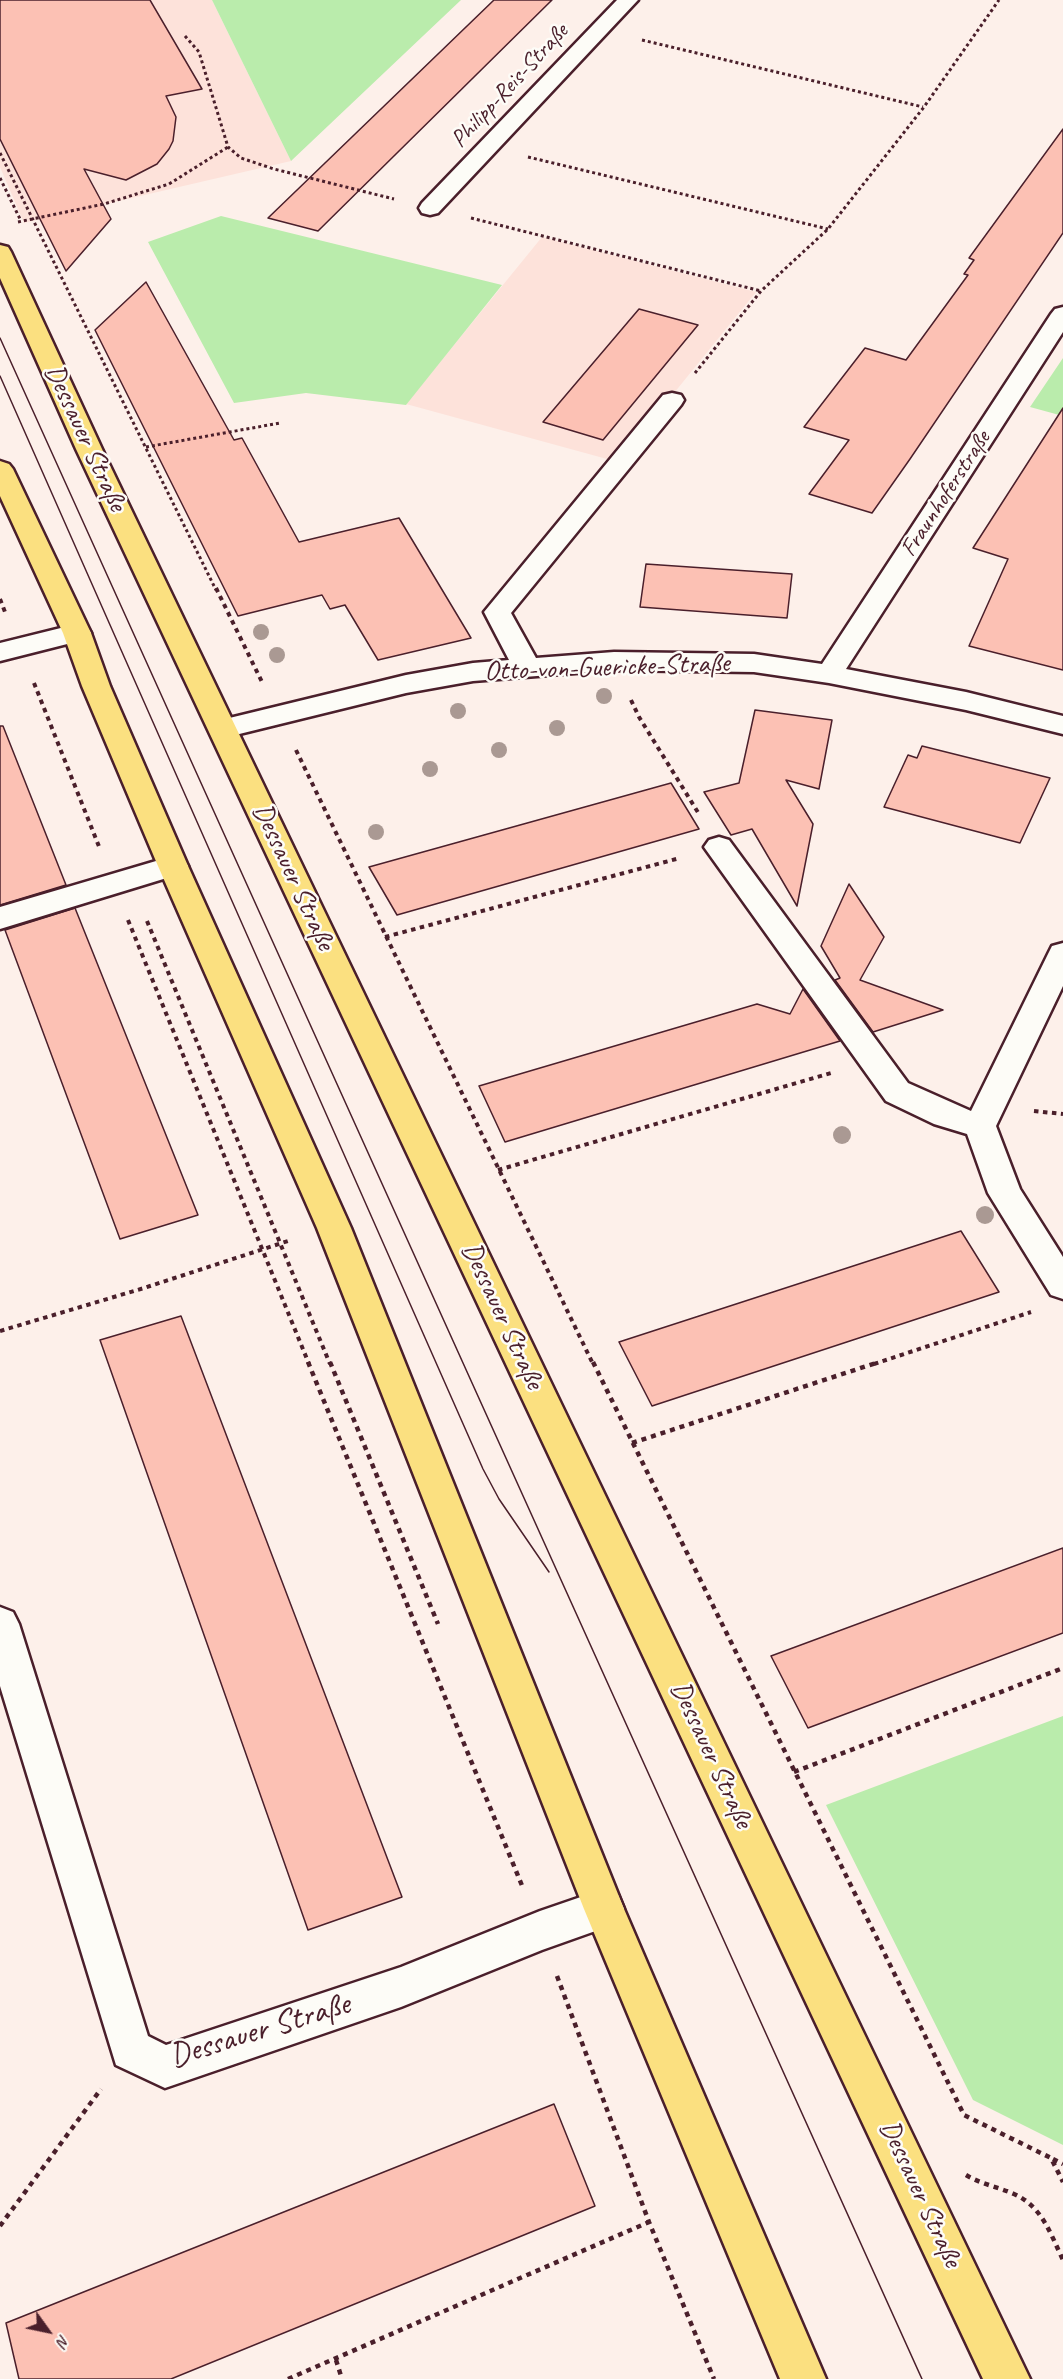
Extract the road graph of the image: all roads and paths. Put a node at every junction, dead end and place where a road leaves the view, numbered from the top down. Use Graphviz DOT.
graph roads {
  1 [pos="628,0"];
  2 [pos="999,0"];
  3 [pos="600,30"];
  4 [pos="924,107"];
  5 [pos="228,147"];
  6 [pos="488,148"];
  7 [pos="0,153"];
  8 [pos="430,208"];
  9 [pos="33,219"];
  10 [pos="828,229"];
  11 [pos="5,238"];
  12 [pos="1063,314"];
  13 [pos="672,400"];
  14 [pos="280,423"];
  15 [pos="146,447"];
  16 [pos="0,469"];
  17 [pos="0,599"];
  18 [pos="77,633"];
  19 [pos="10,649"];
  20 [pos="614,662"];
  21 [pos="526,666"];
  22 [pos="829,674"];
  23 [pos="279,715"];
  24 [pos="1063,725"];
  25 [pos="223,729"];
  26 [pos="719,847"];
  27 [pos="173,866"];
  28 [pos="122,882"];
  29 [pos="0,918"];
  30 [pos="385,937"];
  31 [pos="1063,954"];
  32 [pos="872,1061"];
  33 [pos="980,1126"];
  34 [pos="498,1170"];
  35 [pos="334,1228"];
  36 [pos="280,1243"];
  37 [pos="263,1248"];
  38 [pos="1063,1285"];
  39 [pos="1040,1309"];
  40 [pos="0,1331"];
  41 [pos="632,1443"];
  42 [pos="0,1624"];
  43 [pos="439,1627"];
  44 [pos="1063,1668"];
  45 [pos="794,1772"];
  46 [pos="604,1909"];
  47 [pos="540,1931"];
  48 [pos="131,2050"];
  49 [pos="1052,2158"];
  50 [pos="1063,2163"];
  51 [pos="1063,2181"];
  52 [pos="649,2222"];
  53 [pos="0,2226"];
  54 [pos="336,2360"];
  55 [pos="288,2379"];
  56 [pos="342,2379"];
  57 [pos="714,2379"];
  58 [pos="803,2379"];
  59 [pos="1007,2379"];
  1 -- 3 [label="street, Philipp-Reis-Straße"];
  2 -- 4 [label="path"];
  3 -- 4 [label="path"];
  3 -- 6 [label="street, Philipp-Reis-Straße"];
  4 -- 10 [label="path"];
  5 -- 9 [label="path"];
  6 -- 8 [label="street, Philipp-Reis-Straße"];
  6 -- 10 [label="path"];
  7 -- 9 [label="path"];
  9 -- 11 [label="path"];
  9 -- 15 [label="path"];
  10 -- 13 [label="path"];
  11 -- 25 [label="main road, Dessauer Straße"];
  12 -- 22 [label="street, Fraunhoferstraße"];
  13 -- 21 [label="street"];
  14 -- 15 [label="path"];
  15 -- 23 [label="path"];
  16 -- 18 [label="main road"];
  17 -- 19 [label="path"];
  18 -- 19 [label="street"];
  18 -- 27 [label="main road"];
  19 -- 28 [label="path"];
  20 -- 21 [label="street, Otto-von-Guericke-Straße"];
  20 -- 22 [label="street, Otto-von-Guericke-Straße"];
  20 -- 26 [label="path"];
  21 -- 23 [label="street, Otto-von-Guericke-Straße"];
  22 -- 24 [label="street, Otto-von-Guericke-Straße"];
  23 -- 25 [label="street, Otto-von-Guericke-Straße"];
  23 -- 30 [label="path"];
  25 -- 59 [label="main road, Dessauer Straße"];
  26 -- 30 [label="path"];
  26 -- 32 [label="street"];
  27 -- 28 [label="street"];
  27 -- 35 [label="main road"];
  28 -- 29 [label="street"];
  28 -- 36 [label="path"];
  28 -- 37 [label="path"];
  30 -- 34 [label="path"];
  31 -- 33 [label="street"];
  32 -- 33 [label="street"];
  32 -- 34 [label="path"];
  33 -- 38 [label="street"];
  34 -- 41 [label="path"];
  35 -- 36 [label="path"];
  35 -- 46 [label="main road"];
  36 -- 37 [label="path"];
  36 -- 43 [label="path"];
  37 -- 40 [label="path"];
  37 -- 47 [label="path"];
  39 -- 41 [label="path"];
  41 -- 45 [label="path"];
  42 -- 48 [label="street, Dessauer Straße"];
  44 -- 45 [label="path"];
  45 -- 49 [label="path"];
  46 -- 47 [label="street, Dessauer Straße"];
  46 -- 58 [label="main road"];
  47 -- 48 [label="street, Dessauer Straße"];
  47 -- 52 [label="path"];
  48 -- 53 [label="path"];
  49 -- 50 [label="path"];
  49 -- 51 [label="path"];
  52 -- 54 [label="path"];
  52 -- 57 [label="path"];
  54 -- 55 [label="path"];
  54 -- 56 [label="path"];
}
